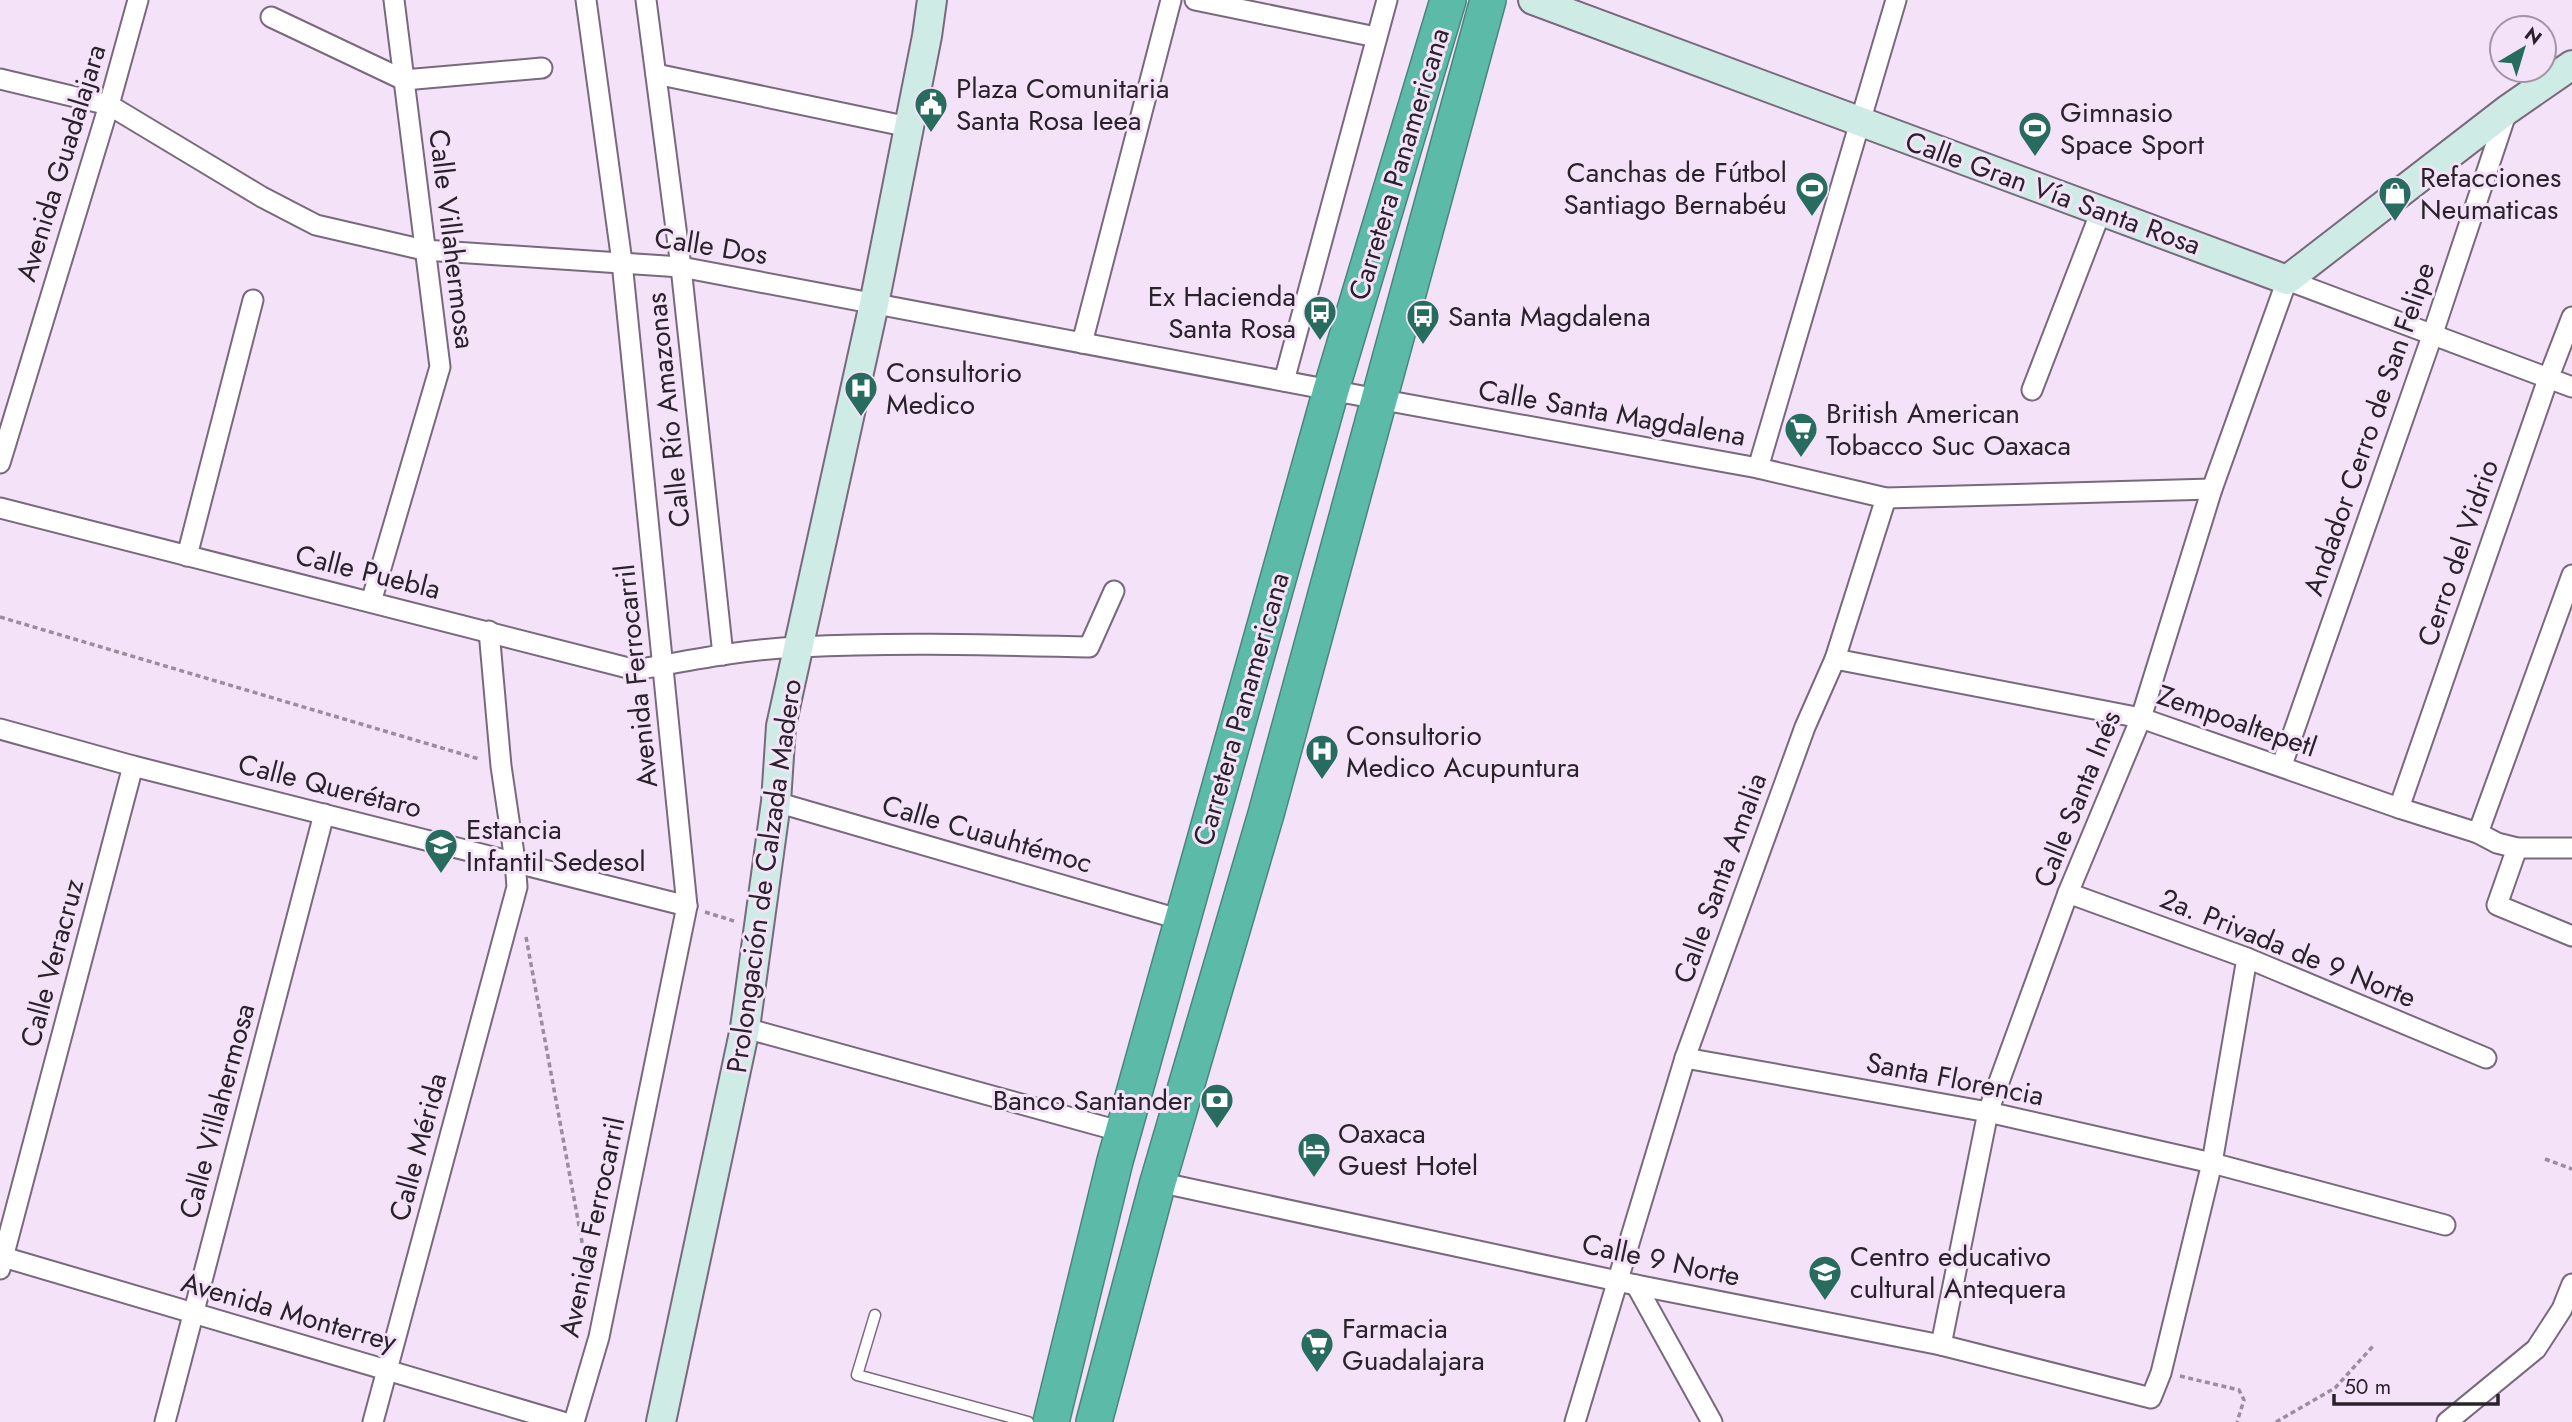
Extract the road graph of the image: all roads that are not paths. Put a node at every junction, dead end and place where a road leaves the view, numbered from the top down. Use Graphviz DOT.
graph roads {
  1 [pos="138,0"];
  2 [pos="394,0"];
  3 [pos="586,0"];
  4 [pos="646,0"];
  5 [pos="932,0"];
  6 [pos="1171,0"];
  7 [pos="1195,0"];
  8 [pos="1387,0"];
  9 [pos="1448,0"];
  10 [pos="1488,0"];
  11 [pos="1533,0"];
  12 [pos="1896,0"];
  13 [pos="271,17"];
  14 [pos="1376,37"];
  15 [pos="2572,65"];
  16 [pos="542,68"];
  17 [pos="656,74"];
  18 [pos="0,79"];
  19 [pos="404,80"];
  20 [pos="109,105"];
  21 [pos="2507,110"];
  22 [pos="1860,121"];
  23 [pos="909,127"];
  24 [pos="2101,211"];
  25 [pos="424,250"];
  26 [pos="622,262"];
  27 [pos="681,267"];
  28 [pos="2287,280"];
  29 [pos="253,300"];
  30 [pos="874,303"];
  31 [pos="2572,317"];
  32 [pos="2432,336"];
  33 [pos="1082,343"];
  34 [pos="2548,379"];
  35 [pos="1284,381"];
  36 [pos="2572,387"];
  37 [pos="1331,390"];
  38 [pos="2032,390"];
  39 [pos="1378,399"];
  40 [pos="0,463"];
  41 [pos="1758,468"];
  42 [pos="2212,489"];
  43 [pos="1886,498"];
  44 [pos="0,508"];
  45 [pos="187,556"];
  46 [pos="2572,575"];
  47 [pos="1114,591"];
  48 [pos="371,602"];
  49 [pos="489,631"];
  50 [pos="799,647"];
  51 [pos="723,655"];
  52 [pos="1835,659"];
  53 [pos="663,665"];
  54 [pos="2141,718"];
  55 [pos="0,729"];
  56 [pos="2282,765"];
  57 [pos="133,766"];
  58 [pos="776,802"];
  59 [pos="2399,808"];
  60 [pos="324,814"];
  61 [pos="2478,833"];
  62 [pos="2517,848"];
  63 [pos="2572,848"];
  64 [pos="515,861"];
  65 [pos="2068,893"];
  66 [pos="687,906"];
  67 [pos="1182,920"];
  68 [pos="2572,936"];
  69 [pos="2247,958"];
  70 [pos="746,1028"];
  71 [pos="1685,1058"];
  72 [pos="2486,1058"];
  73 [pos="1988,1112"];
  74 [pos="1123,1132"];
  75 [pos="2212,1163"];
  76 [pos="1158,1182"];
  77 [pos="2445,1224"];
  78 [pos="1,1261"];
  79 [pos="1626,1283"];
  80 [pos="2572,1284"];
  81 [pos="194,1313"];
  82 [pos="875,1315"];
  83 [pos="1941,1345"];
  84 [pos="388,1370"];
  85 [pos="165,1422"];
  86 [pos="373,1422"];
  87 [pos="563,1422"];
  88 [pos="574,1422"];
  89 [pos="661,1422"];
  90 [pos="1028,1422"];
  91 [pos="1051,1422"];
  92 [pos="1094,1422"];
  93 [pos="1575,1422"];
  94 [pos="1712,1422"];
  95 [pos="2447,1422"];
  1 -- 20 [label="street, Avenida Guadalajara"];
  2 -- 19 [label="street, Calle Villahermosa"];
  3 -- 26 [label="street, Avenida Ferrocarril"];
  4 -- 17 [label="street, Calle Río Amazonas"];
  5 -- 23 [label="street, Prolongación de Calzada Madero"];
  6 -- 33 [label="street"];
  7 -- 14 [label="street"];
  8 -- 14 [label="street"];
  9 -- 37 [label="highway, Carretera Panamericana"];
  10 -- 39 [label="highway, Carretera Panamericana"];
  11 -- 22 [label="street, Calle Gran Vía Santa Rosa"];
  12 -- 22 [label="street"];
  13 -- 19 [label="street"];
  14 -- 35 [label="street"];
  15 -- 21 [label="street"];
  16 -- 19 [label="street"];
  17 -- 23 [label="street"];
  17 -- 27 [label="street, Calle Río Amazonas"];
  18 -- 20 [label="street, Calle Dos"];
  19 -- 25 [label="street, Calle Villahermosa"];
  20 -- 25 [label="street, Calle Dos"];
  20 -- 40 [label="street, Avenida Guadalajara"];
  21 -- 28 [label="street"];
  21 -- 32 [label="street, Andador Cerro de San Felipe"];
  22 -- 24 [label="street, Calle Gran Vía Santa Rosa"];
  22 -- 41 [label="street"];
  23 -- 30 [label="street, Prolongación de Calzada Madero"];
  24 -- 28 [label="street, Calle Gran Vía Santa Rosa"];
  24 -- 38 [label="street"];
  25 -- 26 [label="street, Calle Dos"];
  25 -- 48 [label="street, Calle Villahermosa"];
  26 -- 27 [label="street, Calle Dos"];
  26 -- 53 [label="street, Avenida Ferrocarril"];
  27 -- 30 [label="street, Calle Dos"];
  27 -- 51 [label="street, Calle Río Amazonas"];
  28 -- 32 [label="street, Calle Gran Vía Santa Rosa"];
  28 -- 42 [label="street, Calle Santa Inés"];
  29 -- 45 [label="street"];
  30 -- 33 [label="street, Calle Dos"];
  30 -- 50 [label="street, Prolongación de Calzada Madero"];
  31 -- 34 [label="street, Cerro del Vidrio"];
  32 -- 34 [label="street, Calle Gran Vía Santa Rosa"];
  32 -- 56 [label="street, Andador Cerro de San Felipe"];
  33 -- 35 [label="street, Calle Dos"];
  34 -- 36 [label="street, Calle Gran Vía Santa Rosa"];
  34 -- 59 [label="street, Cerro del Vidrio"];
  35 -- 37 [label="street, Calle Dos"];
  37 -- 39 [label="street, Calle Santa Magdalena"];
  37 -- 67 [label="highway, Carretera Panamericana"];
  39 -- 41 [label="street, Calle Santa Magdalena"];
  39 -- 76 [label="highway, Carretera Panamericana"];
  41 -- 43 [label="street, Calle Santa Magdalena"];
  42 -- 43 [label="street, Calle Santa Magdalena"];
  42 -- 54 [label="street, Calle Santa Inés"];
  43 -- 52 [label="street, Calle Santa Amalia"];
  44 -- 45 [label="street, Calle Puebla"];
  45 -- 48 [label="street, Calle Puebla"];
  46 -- 61 [label="street"];
  47 -- 50 [label="street"];
  48 -- 49 [label="street, Calle Puebla"];
  49 -- 53 [label="street, Calle Puebla"];
  49 -- 64 [label="street, Calle Mérida"];
  50 -- 51 [label="street"];
  50 -- 58 [label="street, Prolongación de Calzada Madero"];
  51 -- 53 [label="street, Calle Puebla"];
  52 -- 54 [label="street, Zempoaltepetl"];
  52 -- 71 [label="street, Calle Santa Amalia"];
  53 -- 66 [label="street, Avenida Ferrocarril"];
  54 -- 56 [label="street, Zempoaltepetl"];
  54 -- 65 [label="street, Calle Santa Inés"];
  55 -- 57 [label="street, Calle Querétaro"];
  56 -- 59 [label="street, Zempoaltepetl"];
  57 -- 60 [label="street, Calle Querétaro"];
  57 -- 78 [label="street, Calle Veracruz"];
  58 -- 67 [label="street, Calle Cuauhtémoc"];
  58 -- 70 [label="street, Prolongación de Calzada Madero"];
  59 -- 61 [label="street, Zempoaltepetl"];
  60 -- 64 [label="street, Calle Querétaro"];
  60 -- 81 [label="street, Calle Villahermosa"];
  61 -- 62 [label="street, Zempoaltepetl"];
  62 -- 63 [label="street, Zempoaltepetl"];
  62 -- 68 [label="street"];
  64 -- 66 [label="street, Calle Querétaro"];
  64 -- 84 [label="street, Calle Mérida"];
  65 -- 69 [label="street, 2a. Privada de 9 Norte"];
  65 -- 73 [label="street, Calle Santa Inés"];
  66 -- 88 [label="street, Avenida Ferrocarril"];
  67 -- 74 [label="highway, Carretera Panamericana"];
  69 -- 72 [label="street, 2a. Privada de 9 Norte"];
  69 -- 75 [label="street"];
  70 -- 74 [label="street"];
  70 -- 89 [label="street, Prolongación de Calzada Madero"];
  71 -- 73 [label="street, Santa Florencia"];
  71 -- 79 [label="street, Calle Santa Amalia"];
  73 -- 75 [label="street, Santa Florencia"];
  73 -- 83 [label="street, Calle Santa Inés"];
  74 -- 91 [label="highway, Carretera Panamericana"];
  75 -- 77 [label="street, Santa Florencia"];
  75 -- 83 [label="street, Calle 9 Norte"];
  76 -- 79 [label="street, Calle 9 Norte"];
  76 -- 92 [label="highway, Carretera Panamericana"];
  78 -- 81 [label="street, Avenida Monterrey"];
  79 -- 83 [label="street, Calle 9 Norte"];
  79 -- 93 [label="street, Calle Santa Amalia"];
  79 -- 94 [label="street"];
  80 -- 95 [label="street"];
  81 -- 84 [label="street, Avenida Monterrey"];
  81 -- 85 [label="street, Calle Villahermosa"];
  82 -- 90 [label="lane"];
  84 -- 86 [label="street, Calle Mérida"];
  84 -- 87 [label="street, Avenida Monterrey"];
}
